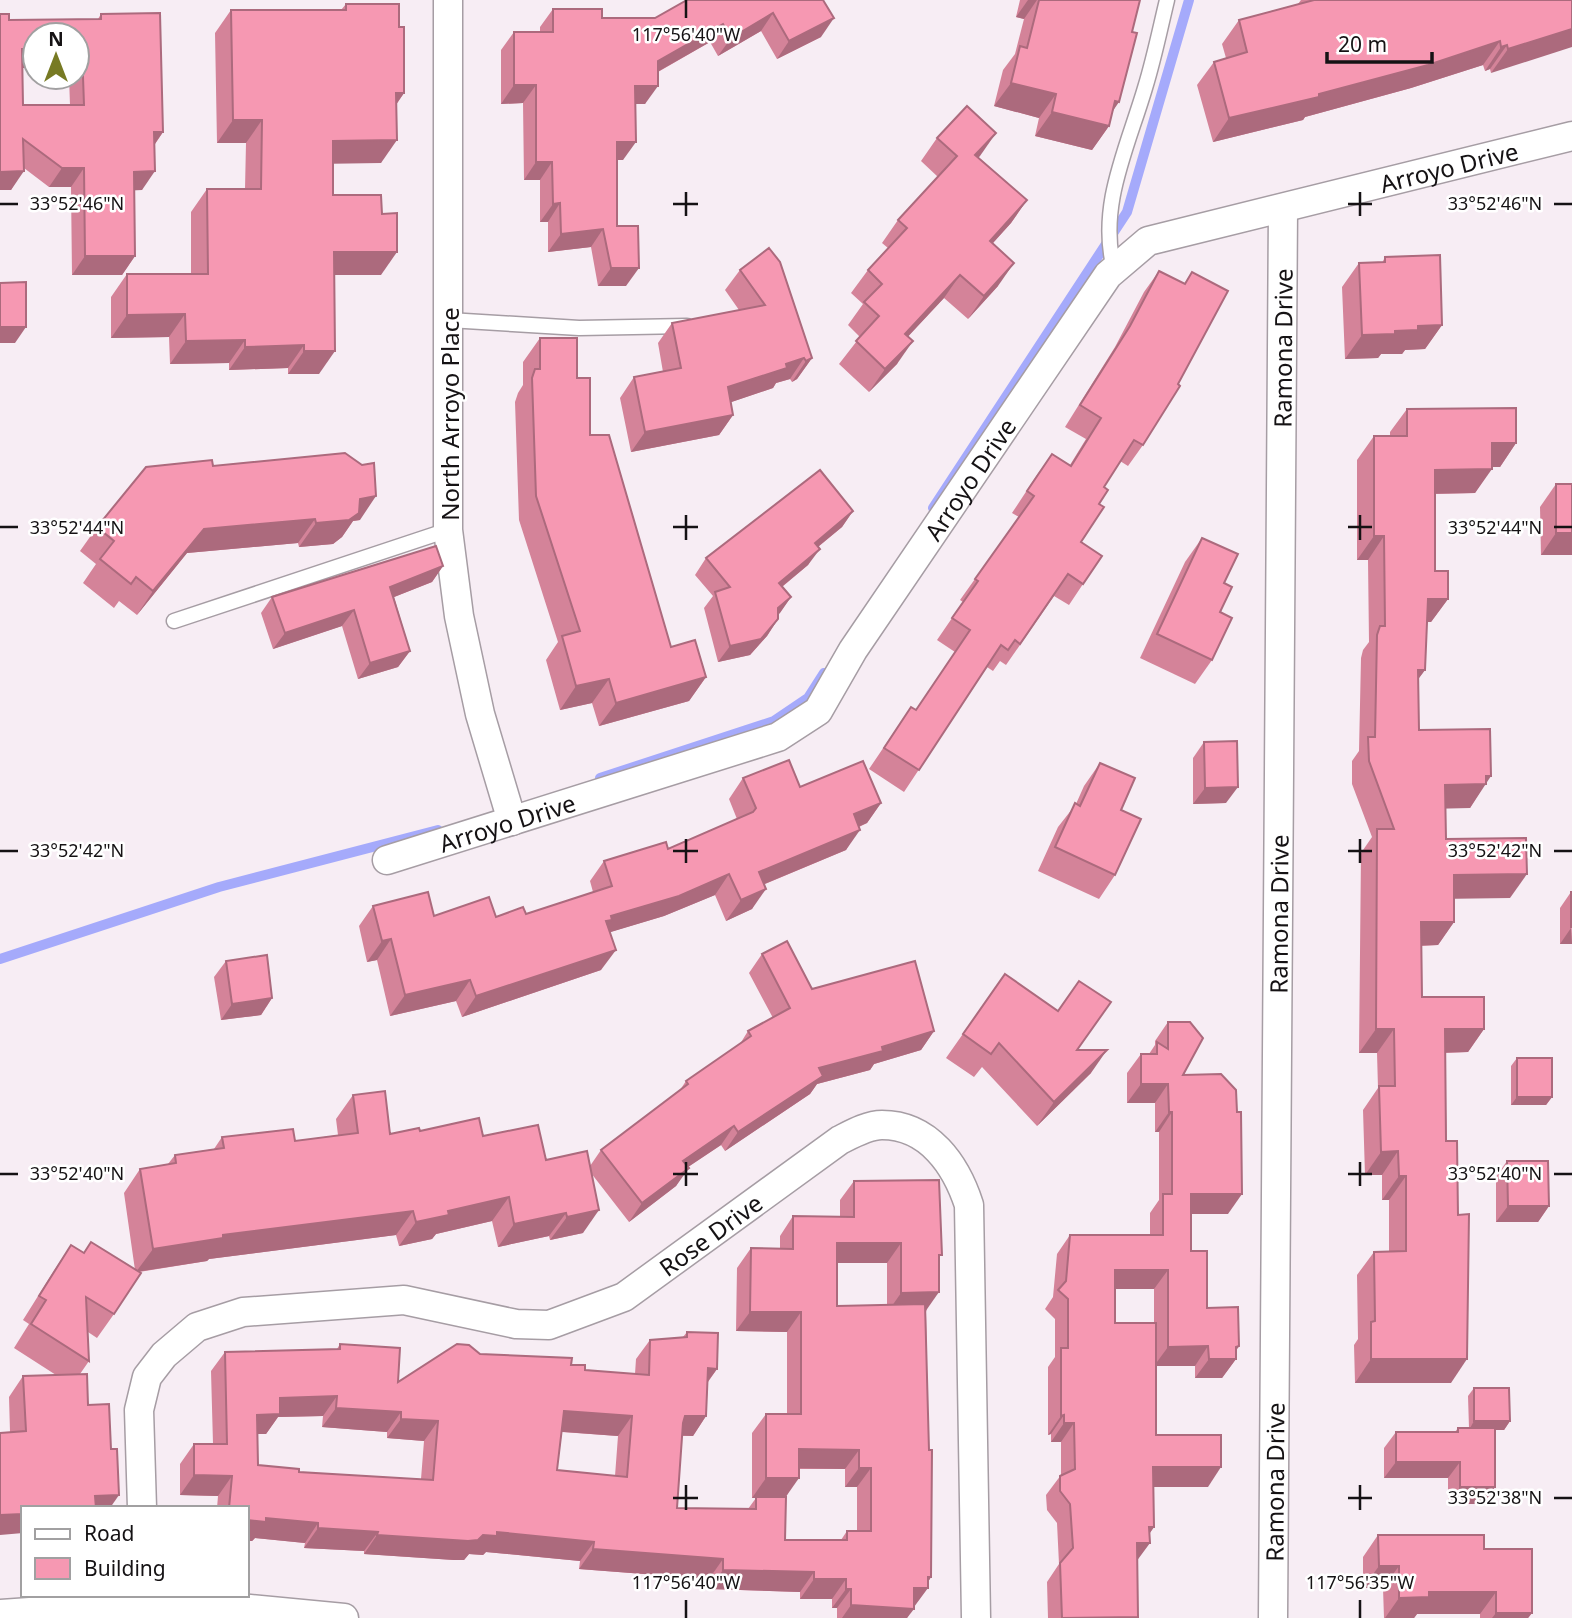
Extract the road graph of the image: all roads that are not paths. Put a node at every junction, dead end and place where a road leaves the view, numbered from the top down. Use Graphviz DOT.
graph roads {
  1 [pos="448,0"];
  2 [pos="1167,0"];
  3 [pos="1572,136"];
  4 [pos="1283,209"];
  5 [pos="1114,270"];
  6 [pos="449,320"];
  7 [pos="687,326"];
  8 [pos="448,530"];
  9 [pos="174,621"];
  10 [pos="512,821"];
  11 [pos="387,860"];
  12 [pos="142,1506"];
  13 [pos="145,1606"];
  14 [pos="0,1614"];
  15 [pos="344,1618"];
  16 [pos="976,1618"];
  17 [pos="1273,1618"];
  1 -- 6 [label="street, North Arroyo Place"];
  2 -- 5 [label="lane"];
  3 -- 4 [label="street, Arroyo Drive"];
  4 -- 5 [label="street, Arroyo Drive"];
  4 -- 17 [label="street, Ramona Drive"];
  5 -- 10 [label="street, Arroyo Drive"];
  6 -- 7 [label="lane"];
  6 -- 8 [label="street, North Arroyo Place"];
  8 -- 9 [label="lane"];
  8 -- 10 [label="street, North Arroyo Place"];
  10 -- 11 [label="street, Arroyo Drive"];
  12 -- 16 [label="street, Rose Drive"];
  13 -- 14 [label="street"];
  13 -- 15 [label="street"];
}
